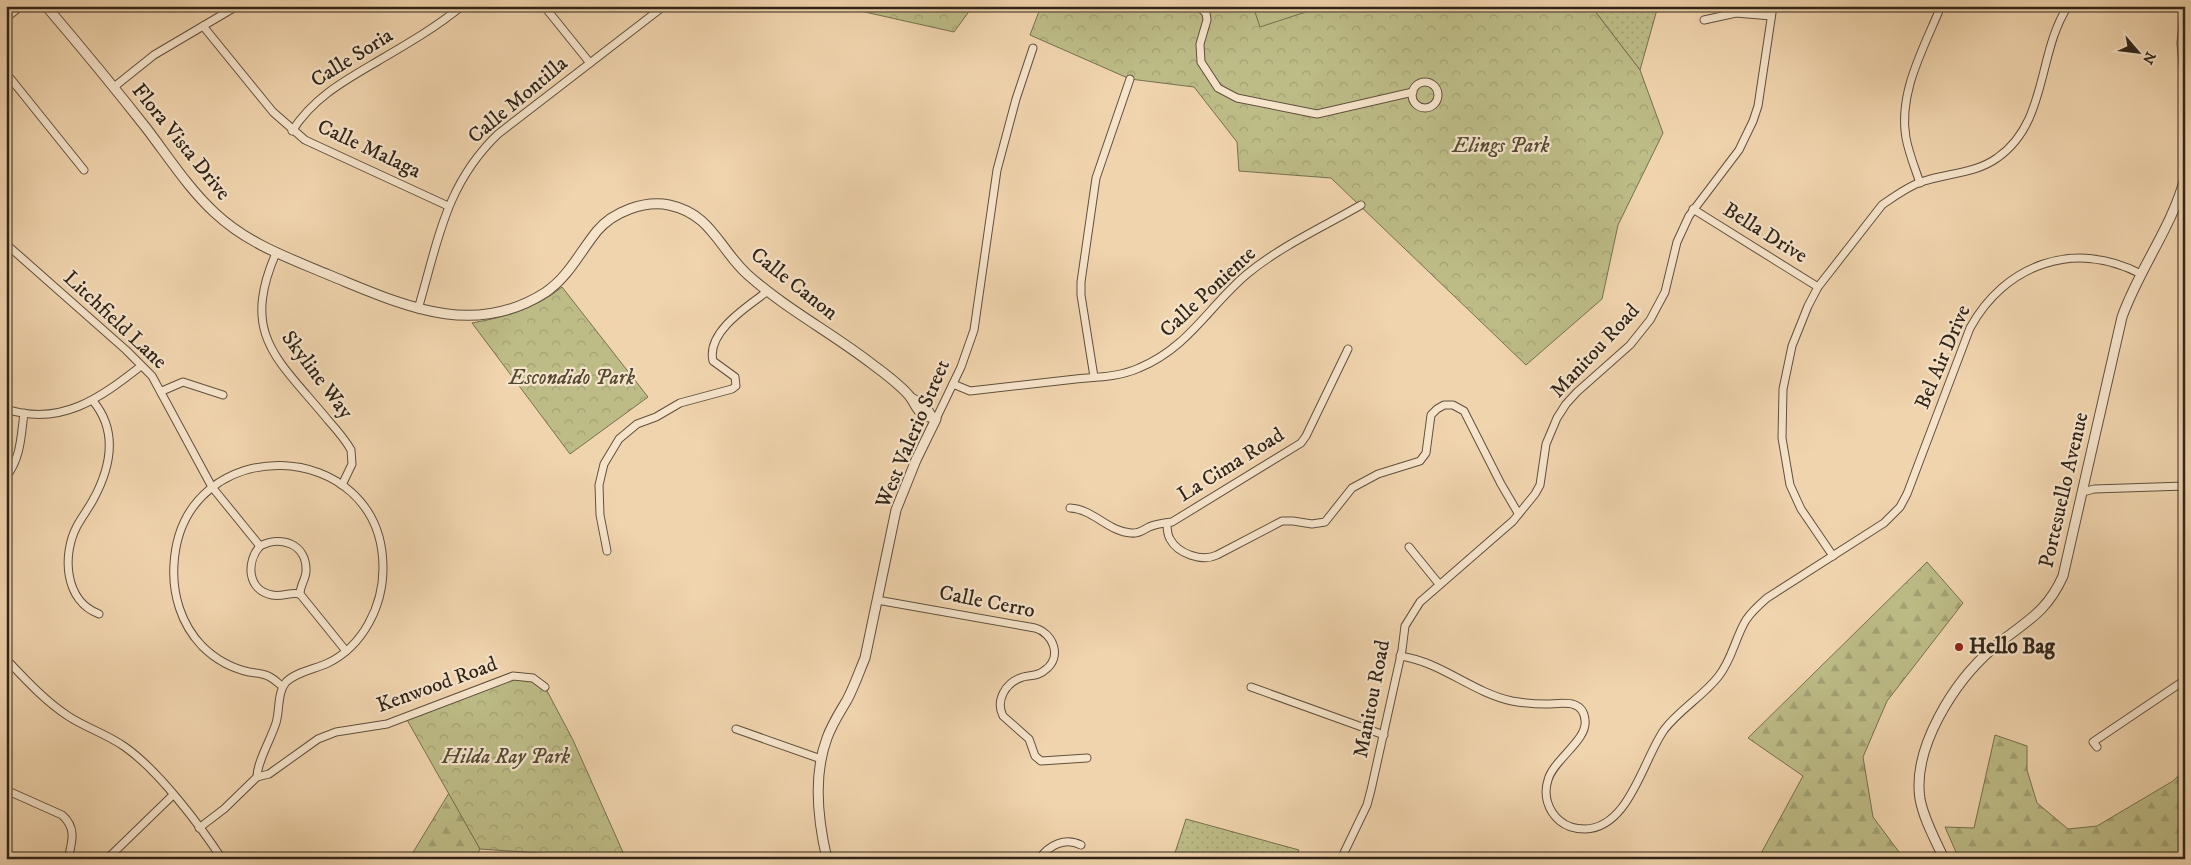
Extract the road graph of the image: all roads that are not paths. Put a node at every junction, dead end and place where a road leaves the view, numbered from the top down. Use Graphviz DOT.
graph roads {
  1 [pos="21,6"];
  2 [pos="46,6"];
  3 [pos="237,6"];
  4 [pos="462,6"];
  5 [pos="544,6"];
  6 [pos="664,6"];
  7 [pos="1198,6"];
  8 [pos="1773,6"];
  9 [pos="1942,6"];
  10 [pos="2068,6"];
  11 [pos="2185,14"];
  12 [pos="1771,16"];
  13 [pos="6,18"];
  14 [pos="1704,20"];
  15 [pos="203,26"];
  16 [pos="1033,48"];
  17 [pos="590,63"];
  18 [pos="6,73"];
  19 [pos="2185,76"];
  20 [pos="1130,79"];
  21 [pos="114,88"];
  22 [pos="1413,92"];
  23 [pos="292,131"];
  24 [pos="84,170"];
  25 [pos="2185,178"];
  26 [pos="1920,182"];
  27 [pos="1361,205"];
  28 [pos="448,206"];
  29 [pos="1693,208"];
  30 [pos="6,244"];
  31 [pos="276,253"];
  32 [pos="2141,274"];
  33 [pos="1818,286"];
  34 [pos="768,291"];
  35 [pos="418,309"];
  36 [pos="486,313"];
  37 [pos="1348,349"];
  38 [pos="141,366"];
  39 [pos="1094,377"];
  40 [pos="953,384"];
  41 [pos="162,391"];
  42 [pos="223,395"];
  43 [pos="93,401"];
  44 [pos="6,409"];
  45 [pos="24,413"];
  46 [pos="934,418"];
  47 [pos="6,477"];
  48 [pos="342,485"];
  49 [pos="212,486"];
  50 [pos="2185,486"];
  51 [pos="2083,492"];
  52 [pos="1070,508"];
  53 [pos="1518,513"];
  54 [pos="1167,523"];
  55 [pos="260,546"];
  56 [pos="1409,547"];
  57 [pos="608,551"];
  58 [pos="1833,556"];
  59 [pos="1439,584"];
  60 [pos="300,594"];
  61 [pos="877,600"];
  62 [pos="99,614"];
  63 [pos="346,652"];
  64 [pos="1400,656"];
  65 [pos="6,659"];
  66 [pos="2185,680"];
  67 [pos="283,687"];
  68 [pos="1251,687"];
  69 [pos="545,688"];
  70 [pos="736,729"];
  71 [pos="1384,735"];
  72 [pos="2097,747"];
  73 [pos="1087,758"];
  74 [pos="821,759"];
  75 [pos="256,777"];
  76 [pos="6,790"];
  77 [pos="173,796"];
  78 [pos="199,828"];
  79 [pos="1081,845"];
  80 [pos="68,859"];
  81 [pos="107,859"];
  82 [pos="222,859"];
  83 [pos="827,859"];
  84 [pos="1040,859"];
  85 [pos="1341,859"];
  86 [pos="1944,859"];
  1 -- 13 [label="street"];
  2 -- 21 [label="street, Flora Vista Drive"];
  3 -- 15 [label="street"];
  4 -- 23 [label="street, Calle Soria"];
  5 -- 17 [label="street"];
  6 -- 17 [label="street, Calle Montilla"];
  7 -- 22 [label="street"];
  8 -- 12 [label="street, Manitou Road"];
  9 -- 26 [label="street"];
  10 -- 26 [label="street"];
  11 -- 19 [label="street"];
  12 -- 14 [label="street"];
  12 -- 29 [label="street, Manitou Road"];
  15 -- 21 [label="street"];
  15 -- 23 [label="street, Calle Malaga"];
  16 -- 40 [label="street, West Valerio Street"];
  17 -- 28 [label="street, Calle Montilla"];
  18 -- 24 [label="street"];
  20 -- 39 [label="street"];
  21 -- 31 [label="street, Flora Vista Drive"];
  23 -- 28 [label="street, Calle Malaga"];
  25 -- 32 [label="street, Portesuello Avenue"];
  26 -- 33 [label="street"];
  27 -- 39 [label="street, Calle Poniente"];
  28 -- 35 [label="street, Calle Montilla"];
  29 -- 33 [label="street, Bella Drive"];
  29 -- 53 [label="street, Manitou Road"];
  30 -- 38 [label="street, Litchfield Lane"];
  31 -- 35 [label="street, Flora Vista Drive"];
  31 -- 48 [label="street, Skyline Way"];
  32 -- 51 [label="street, Portesuello Avenue"];
  32 -- 58 [label="street, Bel Air Drive"];
  33 -- 58 [label="street"];
  34 -- 36 [label="street, Calle Canon"];
  34 -- 46 [label="street, Calle Canon"];
  34 -- 57 [label="street"];
  35 -- 36 [label="street, Flora Vista Drive"];
  37 -- 54 [label="street, La Cima Road"];
  38 -- 41 [label="street, Litchfield Lane"];
  38 -- 43 [label="street"];
  39 -- 40 [label="street, Calle Poniente"];
  40 -- 46 [label="street, West Valerio Street"];
  41 -- 42 [label="street"];
  41 -- 49 [label="street, Litchfield Lane"];
  43 -- 45 [label="street"];
  43 -- 62 [label="street"];
  44 -- 45 [label="street"];
  45 -- 47 [label="street"];
  46 -- 61 [label="street, West Valerio Street"];
  48 -- 49 [label="street"];
  48 -- 63 [label="street"];
  49 -- 55 [label="street, Litchfield Lane"];
  49 -- 67 [label="street"];
  50 -- 51 [label="street"];
  51 -- 86 [label="street, Portesuello Avenue"];
  52 -- 54 [label="street, La Cima Road"];
  53 -- 54 [label="street, La Cima Road"];
  53 -- 59 [label="street, Manitou Road"];
  55 -- 60 [label="street"];
  55 -- 60 [label="street"];
  56 -- 59 [label="street"];
  58 -- 64 [label="street, Bel Air Drive"];
  59 -- 64 [label="street, Manitou Road"];
  60 -- 63 [label="street"];
  61 -- 73 [label="street, Calle Cerro"];
  61 -- 74 [label="street, West Valerio Street"];
  63 -- 67 [label="street"];
  64 -- 71 [label="street, Manitou Road"];
  65 -- 77 [label="street"];
  66 -- 72 [label="street"];
  67 -- 75 [label="street"];
  68 -- 71 [label="street"];
  69 -- 75 [label="street, Kenwood Road"];
  70 -- 74 [label="street"];
  71 -- 85 [label="street, Manitou Road"];
  74 -- 83 [label="street, West Valerio Street"];
  75 -- 78 [label="street, Kenwood Road"];
  76 -- 80 [label="street"];
  77 -- 78 [label="street"];
  77 -- 81 [label="street"];
  78 -- 82 [label="street"];
  79 -- 84 [label="street"];
}
